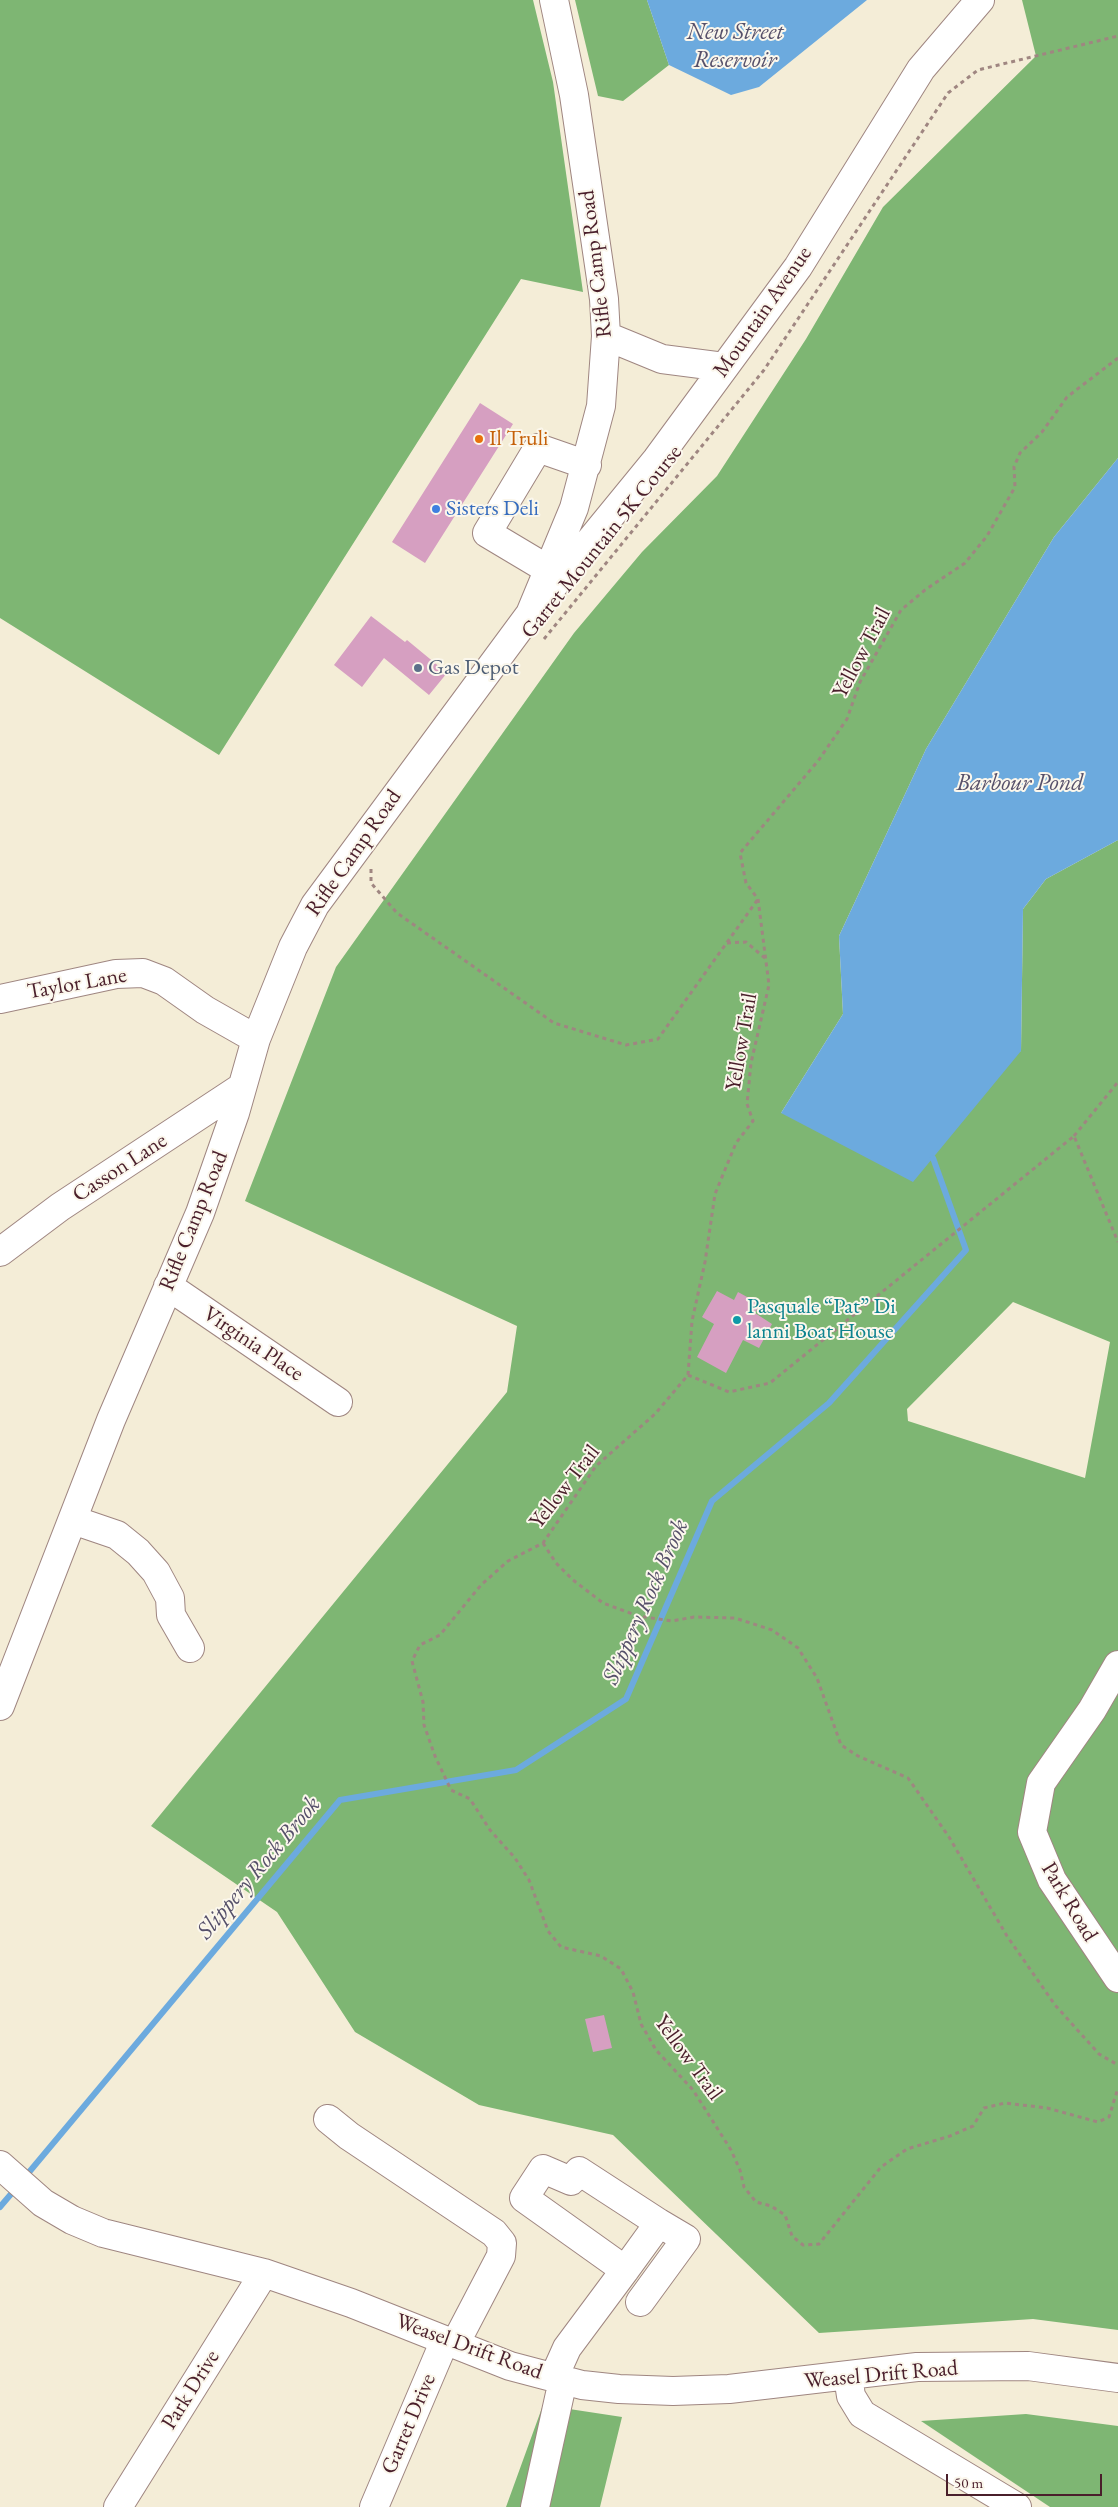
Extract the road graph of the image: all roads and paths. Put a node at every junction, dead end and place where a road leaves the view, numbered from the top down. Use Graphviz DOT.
graph roads {
  1 [pos="554,0"];
  2 [pos="980,0"];
  3 [pos="1118,36"];
  4 [pos="606,336"];
  5 [pos="1118,358"];
  6 [pos="724,367"];
  7 [pos="587,465"];
  8 [pos="549,570"];
  9 [pos="530,614"];
  10 [pos="543,641"];
  11 [pos="371,864"];
  12 [pos="758,899"];
  13 [pos="727,943"];
  14 [pos="766,960"];
  15 [pos="0,999"];
  16 [pos="256,1039"];
  17 [pos="1118,1082"];
  18 [pos="242,1087"];
  19 [pos="1074,1136"];
  20 [pos="1118,1242"];
  21 [pos="0,1252"];
  22 [pos="168,1286"];
  23 [pos="688,1375"];
  24 [pos="338,1402"];
  25 [pos="73,1520"];
  26 [pos="543,1543"];
  27 [pos="190,1648"];
  28 [pos="1118,1665"];
  29 [pos="0,1706"];
  30 [pos="1118,1978"];
  31 [pos="1118,2065"];
  32 [pos="1118,2088"];
  33 [pos="328,2119"];
  34 [pos="0,2165"];
  35 [pos="659,2223"];
  36 [pos="625,2270"];
  37 [pos="264,2273"];
  38 [pos="640,2302"];
  39 [pos="450,2342"];
  40 [pos="848,2376"];
  41 [pos="1118,2378"];
  42 [pos="558,2379"];
  43 [pos="118,2507"];
  44 [pos="374,2507"];
  45 [pos="535,2507"];
  46 [pos="1017,2507"];
  1 -- 4 [label="street, Rifle Camp Road"];
  2 -- 6 [label="street, Mountain Avenue"];
  3 -- 10 [label="path, Garret Mountain 5K Course"];
  4 -- 6 [label="street"];
  4 -- 7 [label="street, Rifle Camp Road"];
  5 -- 12 [label="path, Yellow Trail"];
  6 -- 9 [label="street, Mountain Avenue"];
  7 -- 8 [label="street, Rifle Camp Road"];
  7 -- 8 [label="street"];
  8 -- 9 [label="street, Rifle Camp Road"];
  9 -- 16 [label="street, Rifle Camp Road"];
  11 -- 13 [label="path"];
  12 -- 13 [label="path"];
  12 -- 14 [label="path, Yellow Trail"];
  13 -- 14 [label="path"];
  14 -- 23 [label="path, Yellow Trail"];
  15 -- 16 [label="street, Taylor Lane"];
  16 -- 18 [label="street, Rifle Camp Road"];
  17 -- 19 [label="path"];
  18 -- 21 [label="street, Casson Lane"];
  18 -- 22 [label="street, Rifle Camp Road"];
  19 -- 20 [label="path"];
  19 -- 23 [label="path"];
  22 -- 24 [label="street, Virginia Place"];
  22 -- 25 [label="street, Rifle Camp Road"];
  23 -- 26 [label="path, Yellow Trail"];
  25 -- 27 [label="street"];
  25 -- 29 [label="street, Rifle Camp Road"];
  26 -- 31 [label="path"];
  26 -- 32 [label="path, Yellow Trail"];
  28 -- 30 [label="street, Park Road"];
  33 -- 39 [label="street, Garret Drive"];
  34 -- 37 [label="street, Weasel Drift Road"];
  35 -- 36 [label="street"];
  35 -- 36 [label="street"];
  35 -- 38 [label="street"];
  36 -- 42 [label="street"];
  37 -- 39 [label="street, Weasel Drift Road"];
  37 -- 43 [label="street, Park Drive"];
  39 -- 42 [label="street, Weasel Drift Road"];
  39 -- 44 [label="street, Garret Drive"];
  40 -- 41 [label="street, Weasel Drift Road"];
  40 -- 42 [label="street, Weasel Drift Road"];
  40 -- 46 [label="street"];
  42 -- 45 [label="street"];
}
